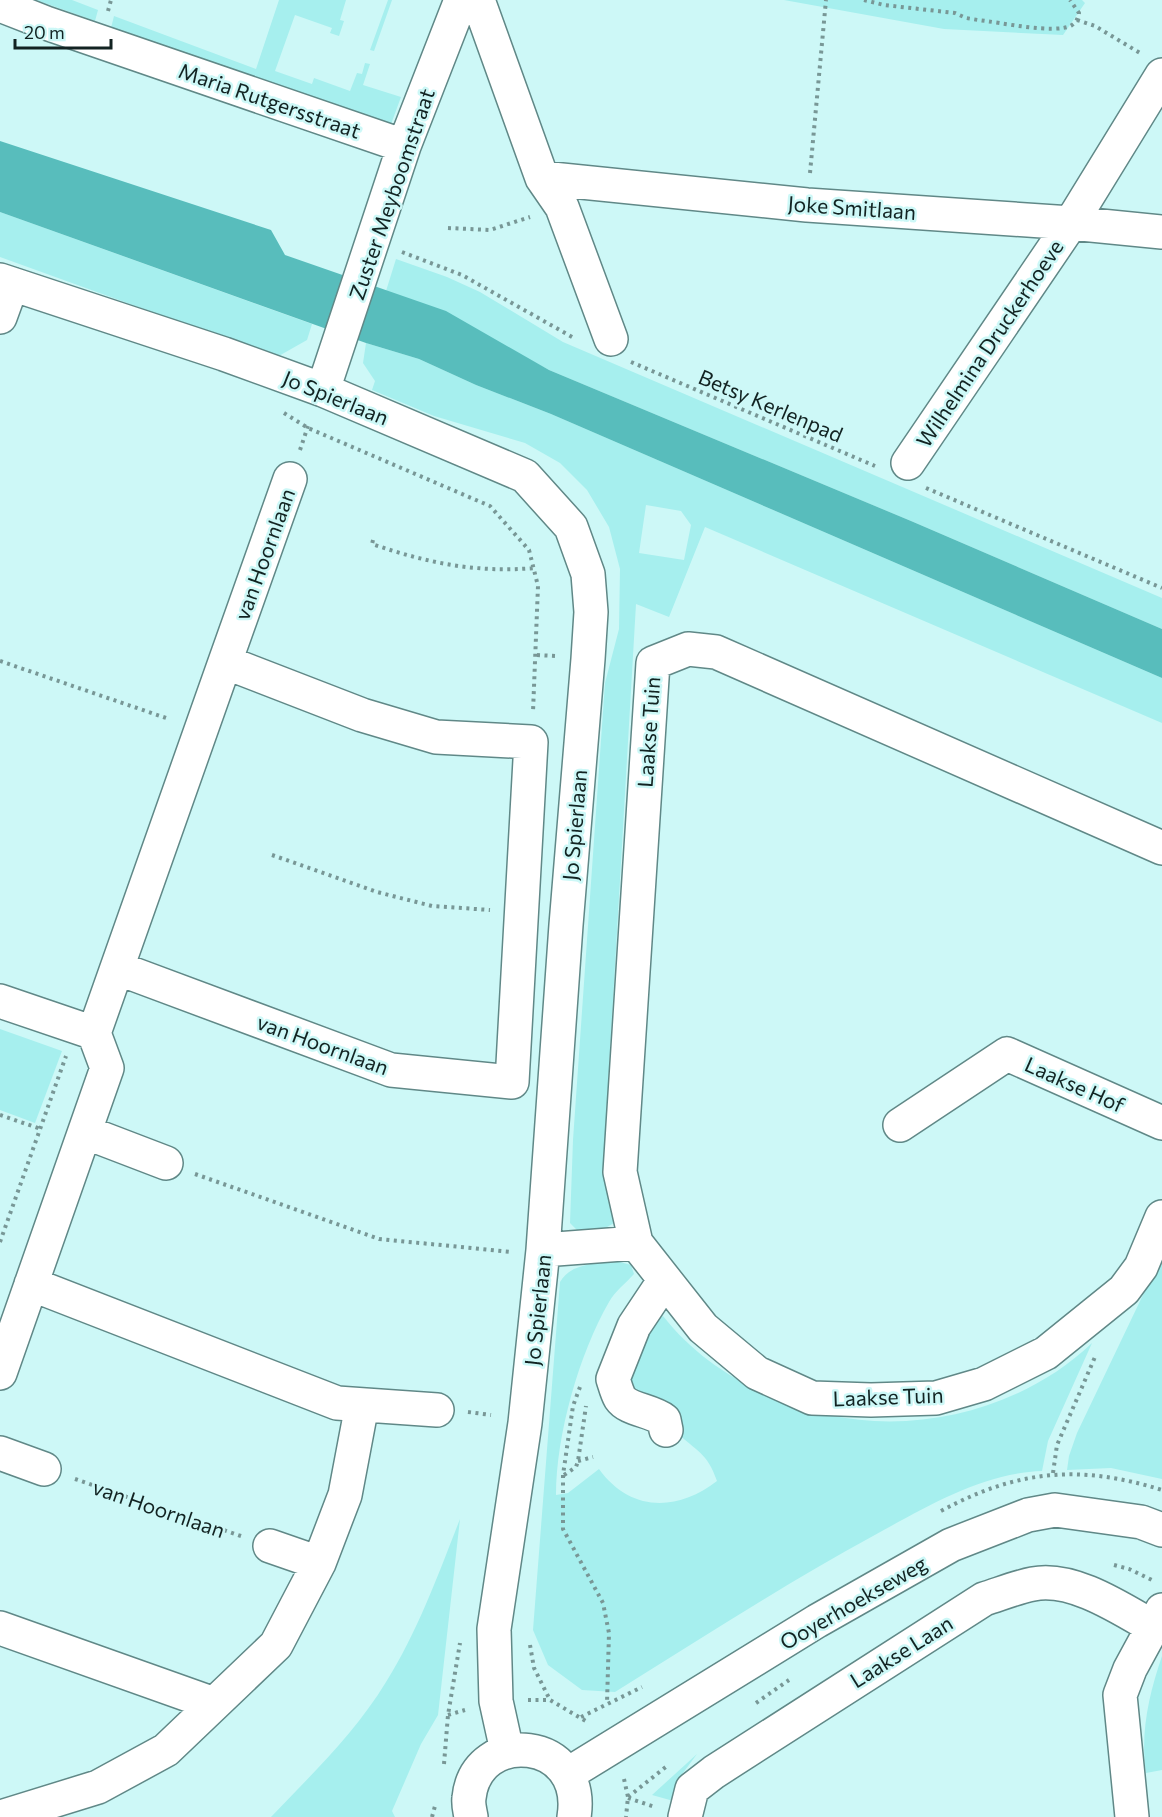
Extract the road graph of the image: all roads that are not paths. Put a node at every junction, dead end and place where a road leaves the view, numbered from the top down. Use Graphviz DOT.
graph roads {
  1 [pos="461,0"];
  2 [pos="478,0"];
  3 [pos="0,5"];
  4 [pos="1153,65"];
  5 [pos="404,146"];
  6 [pos="542,178"];
  7 [pos="1071,223"];
  8 [pos="1162,232"];
  9 [pos="6,282"];
  10 [pos="0,317"];
  11 [pos="607,347"];
  12 [pos="323,390"];
  13 [pos="902,472"];
  14 [pos="291,479"];
  15 [pos="225,662"];
  16 [pos="1162,848"];
  17 [pos="117,968"];
  18 [pos="0,1001"];
  19 [pos="85,1030"];
  20 [pos="1162,1123"];
  21 [pos="900,1125"];
  22 [pos="85,1132"];
  23 [pos="166,1163"];
  24 [pos="1162,1217"];
  25 [pos="636,1243"];
  26 [pos="543,1250"];
  27 [pos="664,1281"];
  28 [pos="31,1284"];
  29 [pos="0,1373"];
  30 [pos="362,1405"];
  31 [pos="437,1410"];
  32 [pos="666,1430"];
  33 [pos="0,1453"];
  34 [pos="44,1469"];
  35 [pos="1162,1530"];
  36 [pos="270,1546"];
  37 [pos="319,1563"];
  38 [pos="1157,1618"];
  39 [pos="0,1628"];
  40 [pos="214,1704"];
  41 [pos="507,1751"];
  42 [pos="568,1774"];
  43 [pos="1,1817"];
  44 [pos="471,1817"];
  45 [pos="574,1817"];
  46 [pos="686,1817"];
  47 [pos="1132,1817"];
  1 -- 5 [label="street, Zuster Meyboomstraat"];
  2 -- 6 [label="street"];
  3 -- 5 [label="street, Maria Rutgersstraat"];
  4 -- 7 [label="street, Wilhelmina Druckerhoeve"];
  5 -- 12 [label="street, Zuster Meyboomstraat"];
  6 -- 7 [label="street, Joke Smitlaan"];
  6 -- 11 [label="street"];
  7 -- 8 [label="street, Joke Smitlaan"];
  7 -- 13 [label="street, Wilhelmina Druckerhoeve"];
  9 -- 10 [label="street"];
  9 -- 12 [label="street, Jo Spierlaan"];
  12 -- 26 [label="street, Jo Spierlaan"];
  14 -- 15 [label="street, van Hoornlaan"];
  15 -- 17 [label="street, van Hoornlaan"];
  15 -- 17 [label="street, van Hoornlaan"];
  16 -- 25 [label="street, Laakse Tuin"];
  17 -- 19 [label="street, van Hoornlaan"];
  18 -- 19 [label="street"];
  19 -- 22 [label="street"];
  20 -- 21 [label="street, Laakse Hof"];
  22 -- 23 [label="street"];
  22 -- 28 [label="street"];
  24 -- 27 [label="street, Laakse Tuin"];
  25 -- 26 [label="street"];
  25 -- 27 [label="street, Laakse Tuin"];
  26 -- 41 [label="street, Jo Spierlaan"];
  27 -- 32 [label="street"];
  28 -- 29 [label="street"];
  28 -- 30 [label="street"];
  30 -- 31 [label="street"];
  30 -- 37 [label="street"];
  33 -- 34 [label="street"];
  35 -- 42 [label="street, Ooyerhoekseweg"];
  36 -- 37 [label="street"];
  37 -- 40 [label="street"];
  38 -- 46 [label="street, Laakse Laan"];
  38 -- 47 [label="street, Laakse Laan"];
  39 -- 40 [label="street"];
  40 -- 43 [label="street"];
  41 -- 42 [label="street"];
  41 -- 44 [label="street"];
  42 -- 45 [label="street"];
}
